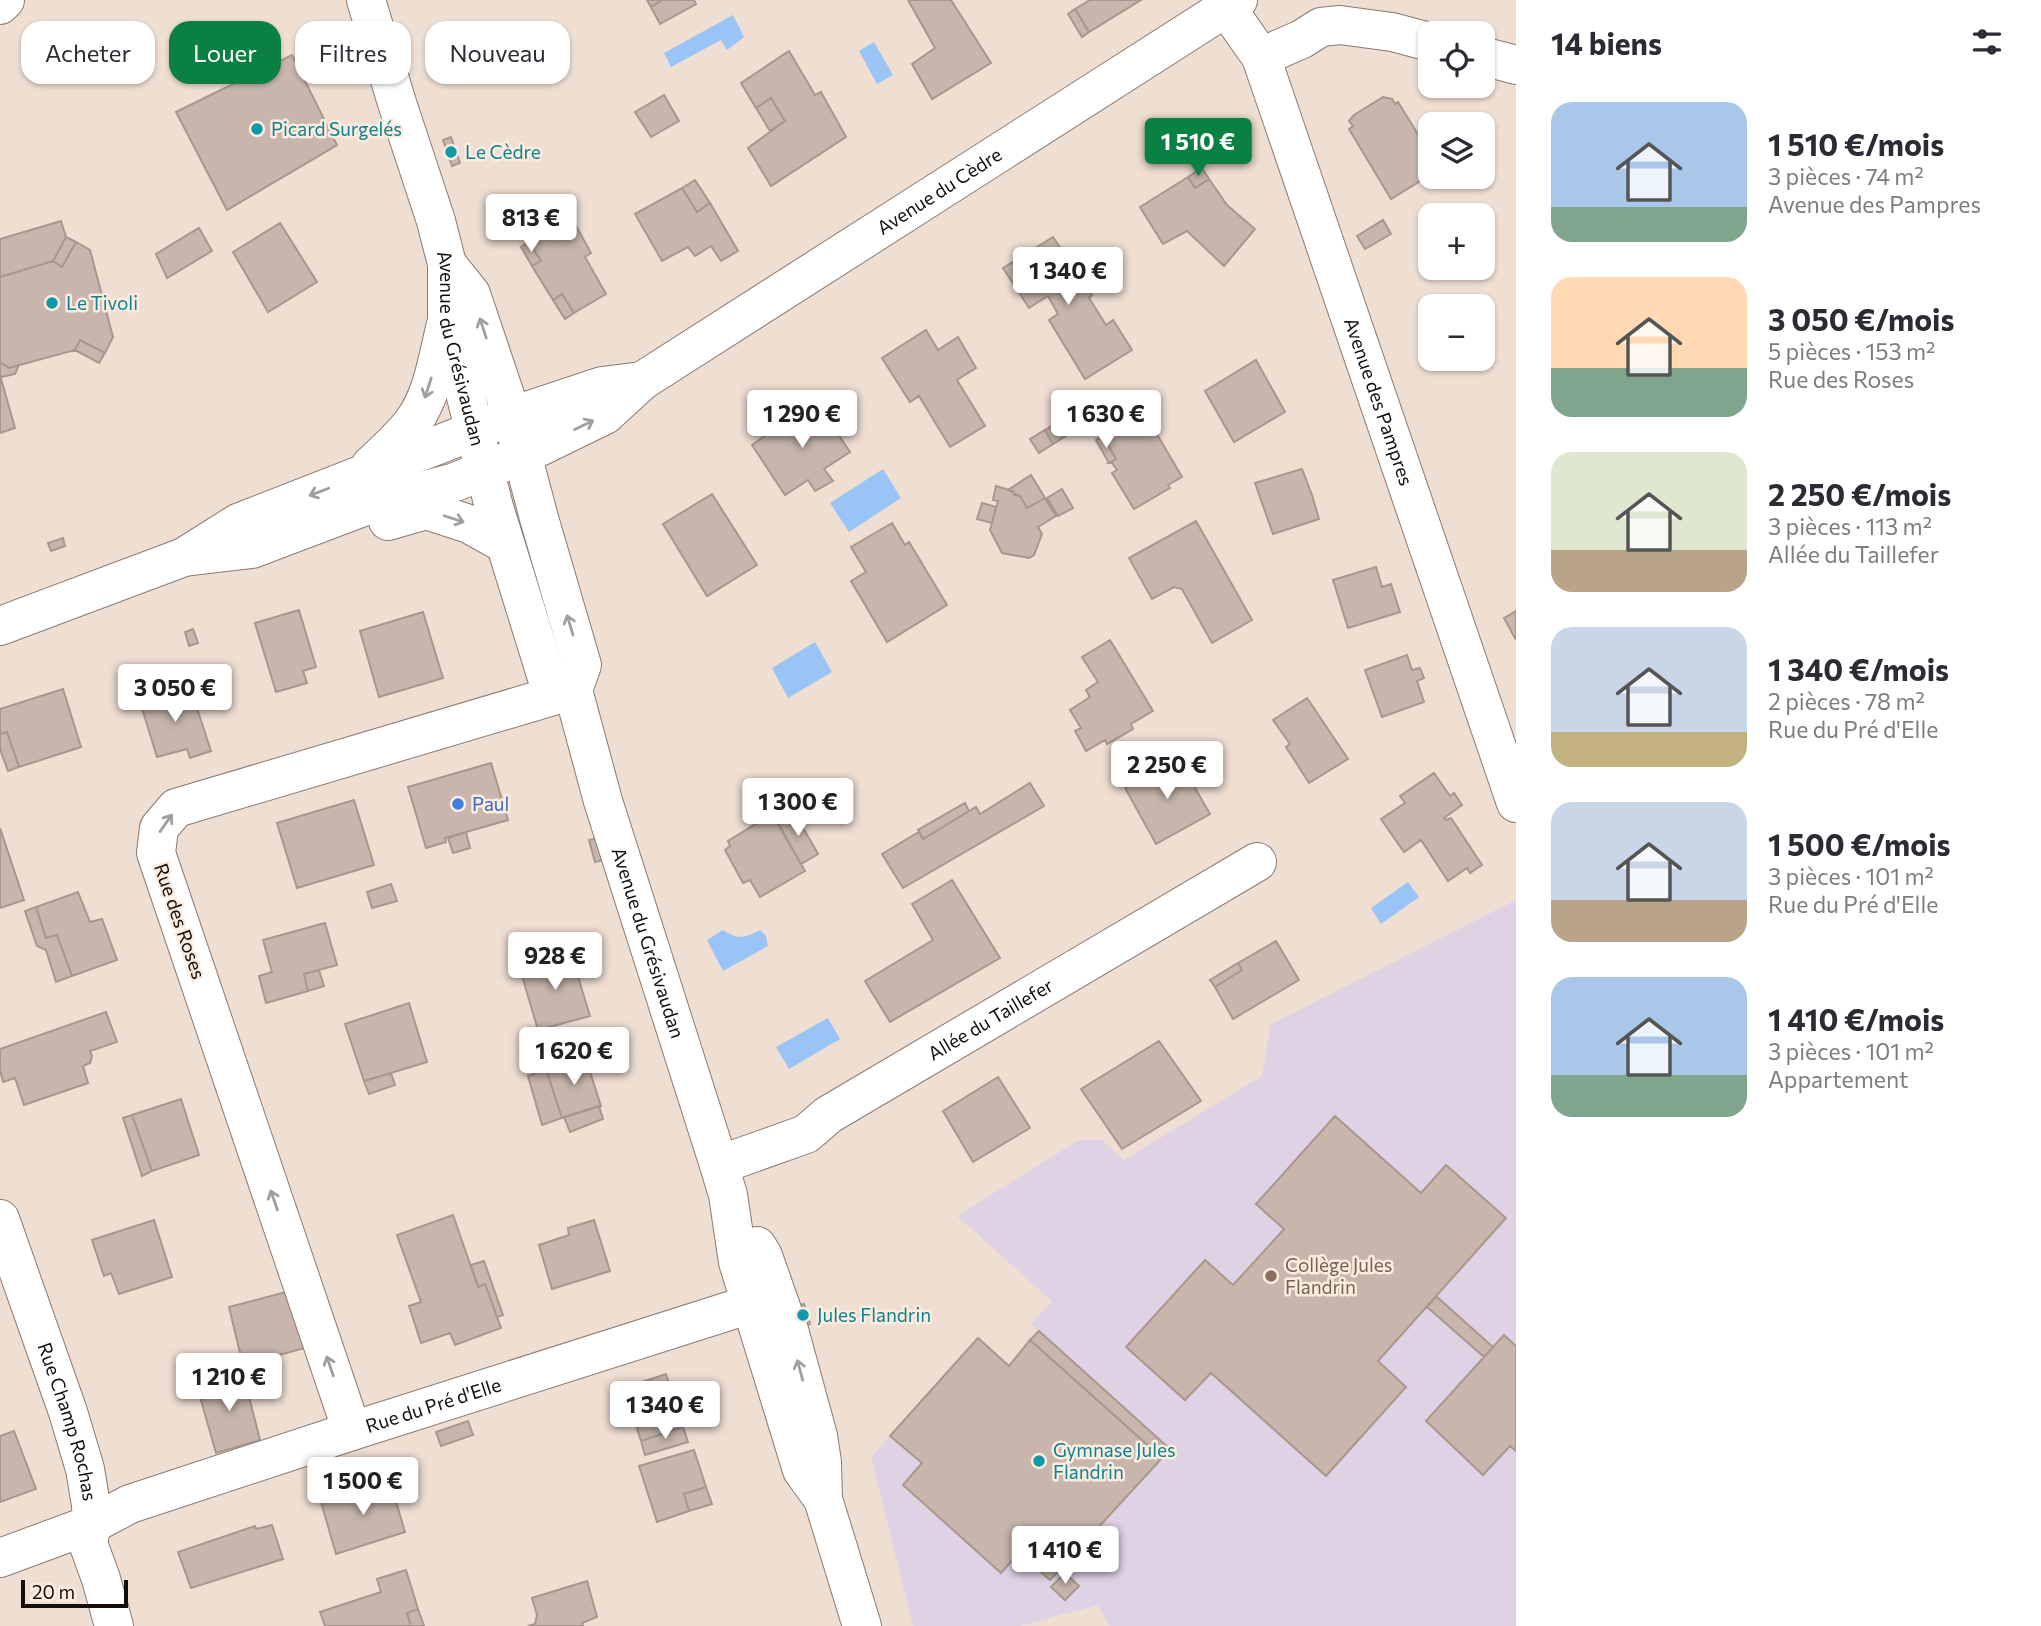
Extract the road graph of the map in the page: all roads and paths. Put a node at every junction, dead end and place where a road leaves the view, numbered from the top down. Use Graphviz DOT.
graph roads {
  1 [pos="5,0"];
  2 [pos="366,0"];
  3 [pos="1232,4"];
  4 [pos="0,5"];
  5 [pos="1418,39"];
  6 [pos="1261,57"];
  7 [pos="1495,59"];
  8 [pos="1516,65"];
  9 [pos="447,264"];
  10 [pos="447,322"];
  11 [pos="642,381"];
  12 [pos="512,416"];
  13 [pos="474,431"];
  14 [pos="523,455"];
  15 [pos="485,470"];
  16 [pos="360,476"];
  17 [pos="295,534"];
  18 [pos="506,544"];
  19 [pos="184,557"];
  20 [pos="0,626"];
  21 [pos="573,690"];
  22 [pos="1516,803"];
  23 [pos="1257,862"];
  24 [pos="723,1180"];
  25 [pos="0,1219"];
  26 [pos="751,1304"];
  27 [pos="352,1431"];
  28 [pos="823,1499"];
  29 [pos="92,1524"];
  30 [pos="0,1558"];
  31 [pos="114,1626"];
  32 [pos="862,1626"];
  1 -- 4 [label="street"];
  2 -- 9 [label="street"];
  3 -- 6 [label="street, Avenue des Pampres"];
  3 -- 11 [label="street, Avenue du Cèdre"];
  5 -- 6 [label="street"];
  6 -- 22 [label="street, Avenue des Pampres"];
  7 -- 8 [label="street"];
  9 -- 10 [label="street, Avenue du Grésivaudan"];
  12 -- 9 [label="street, Avenue du Grésivaudan, one-way"];
  10 -- 13 [label="street, Avenue du Grésivaudan"];
  10 -- 16 [label="street, one-way"];
  11 -- 12 [label="street, Avenue du Cèdre"];
  14 -- 11 [label="street, Avenue du Cèdre, one-way"];
  12 -- 13 [label="street, Avenue du Cèdre"];
  12 -- 14 [label="street, Avenue du Grésivaudan"];
  13 -- 15 [label="street, Avenue du Grésivaudan"];
  13 -- 16 [label="street, Avenue du Cèdre"];
  14 -- 15 [label="street, Avenue du Cèdre"];
  21 -- 14 [label="street, Avenue du Grésivaudan, one-way"];
  15 -- 17 [label="street, Avenue du Cèdre"];
  15 -- 18 [label="street, Avenue du Grésivaudan"];
  16 -- 19 [label="street, Avenue du Cèdre, one-way"];
  17 -- 18 [label="street, one-way"];
  17 -- 19 [label="street, Avenue du Cèdre"];
  18 -- 21 [label="street, Avenue du Grésivaudan"];
  19 -- 20 [label="street"];
  21 -- 24 [label="street, Avenue du Grésivaudan"];
  27 -- 21 [label="street, Rue des Roses, one-way"];
  23 -- 24 [label="street, Allée du Taillefer"];
  24 -- 26 [label="street, Avenue du Grésivaudan"];
  28 -- 24 [label="street, Avenue du Grésivaudan, one-way"];
  25 -- 29 [label="street, Rue Champ Rochas"];
  26 -- 27 [label="street, Rue du Pré d'Elle"];
  26 -- 28 [label="street, Avenue du Grésivaudan"];
  27 -- 29 [label="street, Rue du Pré d'Elle"];
  28 -- 32 [label="street, Avenue du Grésivaudan"];
  29 -- 30 [label="street, Rue du Pré d'Elle"];
  29 -- 31 [label="street, Rue Champ Rochas"];
}
